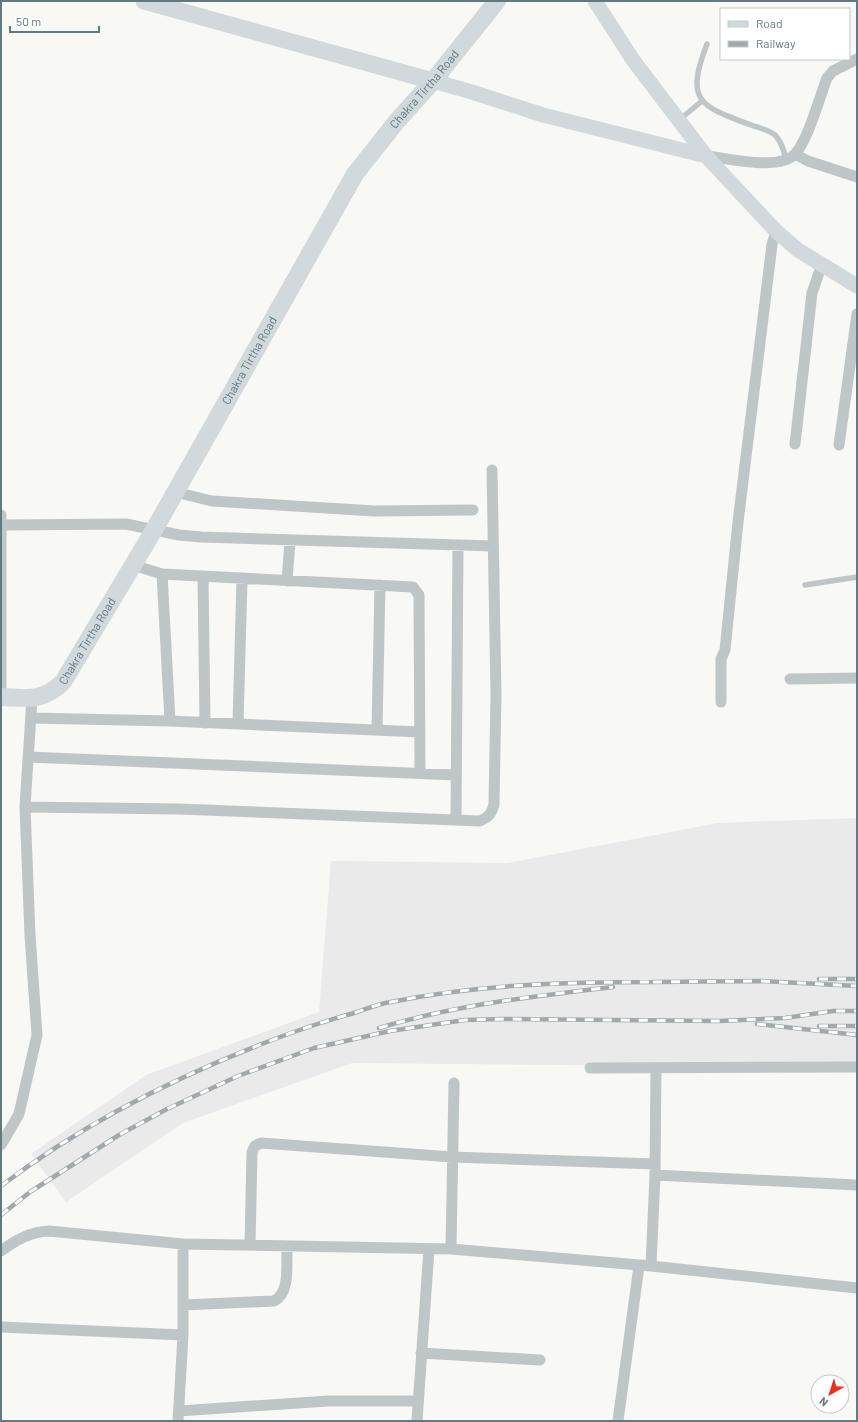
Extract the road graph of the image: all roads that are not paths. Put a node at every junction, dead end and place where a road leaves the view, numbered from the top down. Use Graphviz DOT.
graph roads {
  1 [pos="144,1"];
  2 [pos="497,1"];
  3 [pos="595,1"];
  4 [pos="707,44"];
  5 [pos="857,59"];
  6 [pos="433,81"];
  7 [pos="702,101"];
  8 [pos="679,120"];
  9 [pos="706,156"];
  10 [pos="791,156"];
  11 [pos="857,177"];
  12 [pos="776,231"];
  13 [pos="822,264"];
  14 [pos="857,286"];
  15 [pos="857,314"];
  16 [pos="795,444"];
  17 [pos="839,445"];
  18 [pos="492,470"];
  19 [pos="175,492"];
  20 [pos="473,510"];
  21 [pos="1,520"];
  22 [pos="154,530"];
  23 [pos="290,541"];
  24 [pos="458,545"];
  25 [pos="493,546"];
  26 [pos="1,554"];
  27 [pos="133,566"];
  28 [pos="162,574"];
  29 [pos="203,577"];
  30 [pos="857,577"];
  31 [pos="242,579"];
  32 [pos="286,581"];
  33 [pos="380,585"];
  34 [pos="805,585"];
  35 [pos="1,629"];
  36 [pos="857,678"];
  37 [pos="790,679"];
  38 [pos="1,696"];
  39 [pos="32,698"];
  40 [pos="721,702"];
  41 [pos="31,718"];
  42 [pos="170,721"];
  43 [pos="205,723"];
  44 [pos="238,724"];
  45 [pos="377,730"];
  46 [pos="420,732"];
  47 [pos="28,757"];
  48 [pos="420,773"];
  49 [pos="456,775"];
  50 [pos="25,807"];
  51 [pos="456,820"];
  52 [pos="857,1067"];
  53 [pos="590,1068"];
  54 [pos="656,1068"];
  55 [pos="454,1083"];
  56 [pos="1,1145"];
  57 [pos="452,1157"];
  58 [pos="655,1169"];
  59 [pos="857,1185"];
  60 [pos="183,1244"];
  61 [pos="250,1245"];
  62 [pos="287,1246"];
  63 [pos="429,1249"];
  64 [pos="451,1249"];
  65 [pos="1,1251"];
  66 [pos="639,1266"];
  67 [pos="651,1266"];
  68 [pos="857,1288"];
  69 [pos="183,1305"];
  70 [pos="1,1327"];
  71 [pos="183,1335"];
  72 [pos="421,1354"];
  73 [pos="540,1360"];
  74 [pos="418,1401"];
  75 [pos="179,1416"];
  76 [pos="417,1421"];
  77 [pos="618,1421"];
  1 -- 6 [label="main road"];
  2 -- 6 [label="highway, Chakra Tirtha Road"];
  3 -- 8 [label="main road"];
  4 -- 7 [label="lane"];
  5 -- 10 [label="street"];
  6 -- 9 [label="main road"];
  6 -- 19 [label="highway, Chakra Tirtha Road"];
  7 -- 8 [label="lane"];
  7 -- 10 [label="lane"];
  8 -- 9 [label="main road"];
  9 -- 10 [label="street"];
  9 -- 12 [label="main road"];
  10 -- 11 [label="street"];
  12 -- 13 [label="main road"];
  12 -- 40 [label="street"];
  13 -- 14 [label="main road"];
  13 -- 16 [label="street"];
  15 -- 17 [label="street"];
  18 -- 25 [label="street"];
  19 -- 20 [label="street"];
  19 -- 22 [label="highway, Chakra Tirtha Road"];
  21 -- 22 [label="street"];
  21 -- 26 [label="street"];
  22 -- 23 [label="street"];
  22 -- 27 [label="highway, Chakra Tirtha Road"];
  23 -- 24 [label="street"];
  23 -- 32 [label="street"];
  24 -- 25 [label="street"];
  24 -- 49 [label="street"];
  25 -- 51 [label="street"];
  26 -- 35 [label="street"];
  27 -- 28 [label="street"];
  27 -- 39 [label="highway, Chakra Tirtha Road"];
  28 -- 29 [label="street"];
  28 -- 42 [label="street"];
  29 -- 31 [label="street"];
  29 -- 43 [label="street"];
  30 -- 34 [label="lane"];
  31 -- 32 [label="street"];
  31 -- 44 [label="street"];
  32 -- 33 [label="street"];
  33 -- 45 [label="street"];
  33 -- 46 [label="street"];
  35 -- 38 [label="street"];
  36 -- 37 [label="street"];
  38 -- 39 [label="highway, Chakra Tirtha Road"];
  39 -- 41 [label="street"];
  41 -- 42 [label="street"];
  41 -- 47 [label="street"];
  42 -- 43 [label="street"];
  43 -- 44 [label="street"];
  44 -- 45 [label="street"];
  45 -- 46 [label="street"];
  46 -- 48 [label="street"];
  47 -- 48 [label="street"];
  47 -- 50 [label="street"];
  48 -- 49 [label="street"];
  49 -- 51 [label="street"];
  50 -- 51 [label="street"];
  50 -- 56 [label="street"];
  52 -- 54 [label="street"];
  53 -- 54 [label="street"];
  54 -- 58 [label="street"];
  55 -- 57 [label="street"];
  57 -- 58 [label="street"];
  57 -- 61 [label="street"];
  57 -- 64 [label="street"];
  58 -- 59 [label="street"];
  58 -- 67 [label="street"];
  60 -- 61 [label="street"];
  60 -- 65 [label="street"];
  60 -- 69 [label="street"];
  61 -- 62 [label="street"];
  62 -- 63 [label="street"];
  62 -- 69 [label="street"];
  63 -- 64 [label="street"];
  63 -- 72 [label="street"];
  64 -- 66 [label="street"];
  66 -- 67 [label="street"];
  66 -- 77 [label="street"];
  67 -- 68 [label="street"];
  69 -- 71 [label="street"];
  70 -- 71 [label="street"];
  71 -- 75 [label="street"];
  72 -- 73 [label="street"];
  72 -- 74 [label="street"];
  74 -- 75 [label="street"];
  74 -- 76 [label="street"];
}
